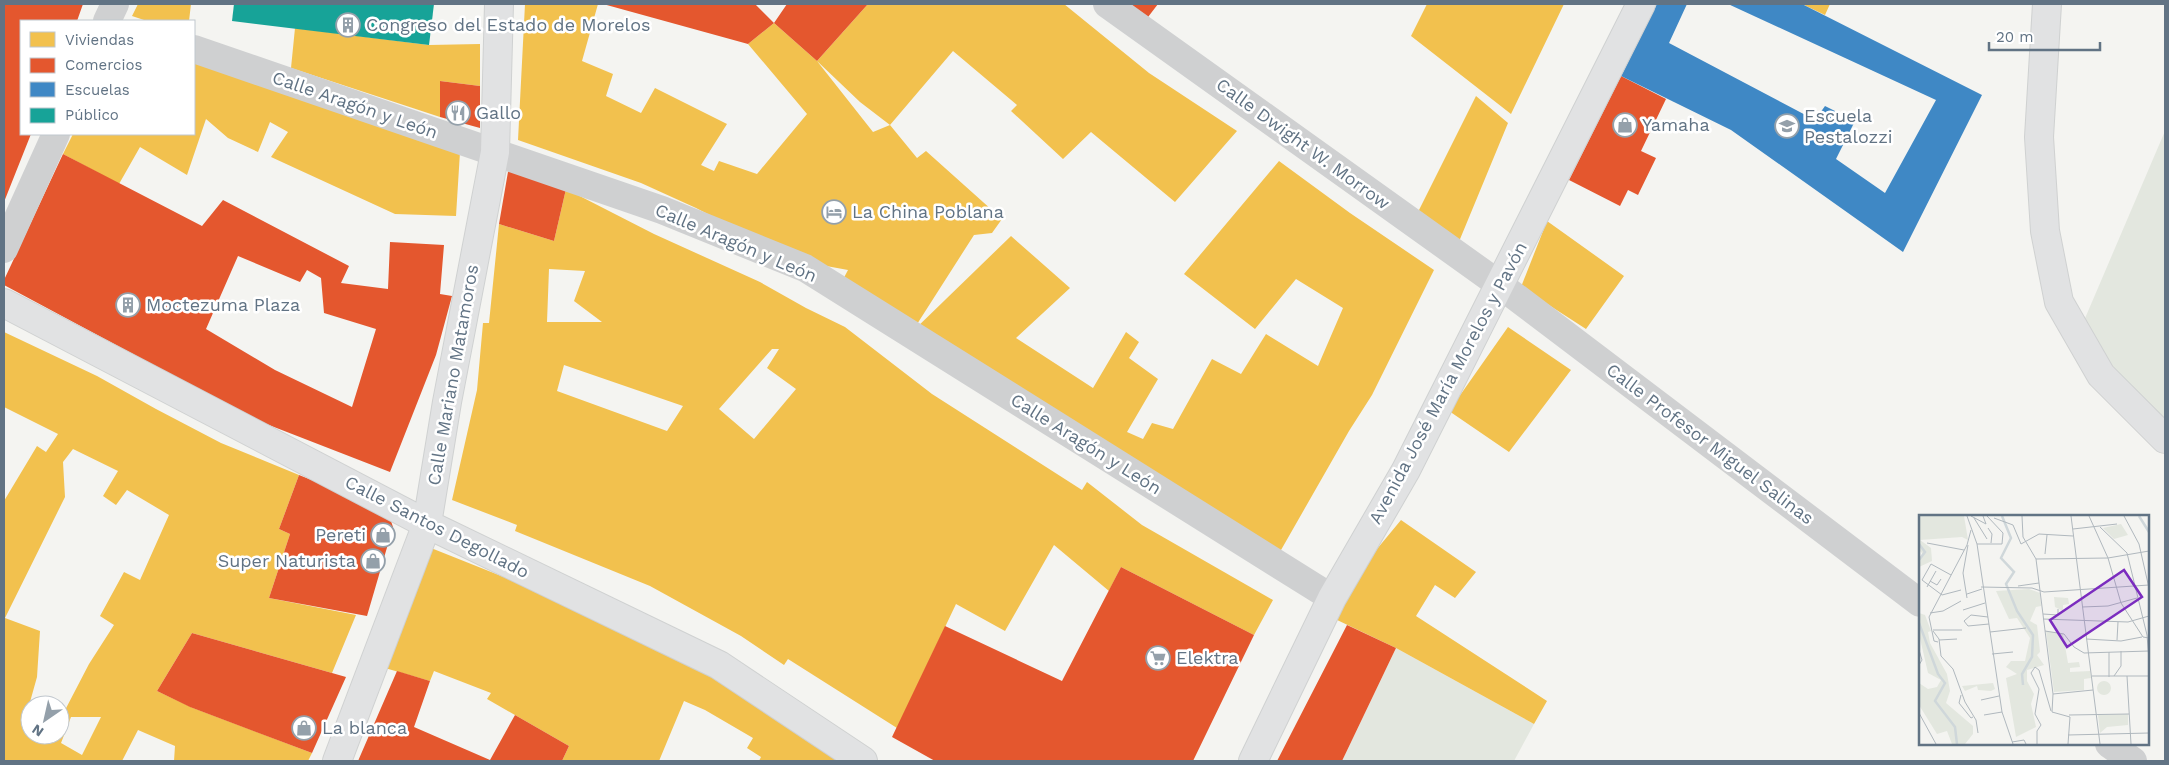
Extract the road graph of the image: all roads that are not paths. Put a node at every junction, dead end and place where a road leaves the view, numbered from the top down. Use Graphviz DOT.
graph roads {
  1 [pos="499,4"];
  2 [pos="1107,4"];
  3 [pos="1641,4"];
  4 [pos="2047,4"];
  5 [pos="195,49"];
  6 [pos="56,135"];
  7 [pos="495,152"];
  8 [pos="4,249"];
  9 [pos="1500,284"];
  10 [pos="4,303"];
  11 [pos="2165,439"];
  12 [pos="427,524"];
  13 [pos="1332,598"];
  14 [pos="1919,602"];
  15 [pos="2111,745"];
  16 [pos="337,761"];
  17 [pos="863,761"];
  18 [pos="1253,761"];
  19 [pos="2133,761"];
  1 -- 7 [label="street, Calle Mariano Matamoros"];
  2 -- 9 [label="street, Calle Dwight W. Morrow"];
  3 -- 9 [label="street, Avenida José María Morelos y Pavón"];
  4 -- 11 [label="street"];
  5 -- 7 [label="street, Calle Aragón y León"];
  6 -- 8 [label="street"];
  7 -- 12 [label="street, Calle Mariano Matamoros"];
  7 -- 13 [label="street, Calle Aragón y León"];
  9 -- 13 [label="street, Avenida José María Morelos y Pavón"];
  9 -- 14 [label="street, Calle Profesor Miguel Salinas"];
  10 -- 12 [label="street, Calle Santos Degollado"];
  12 -- 16 [label="street, Calle Mariano Matamoros"];
  12 -- 17 [label="street, Calle Santos Degollado"];
  13 -- 18 [label="street, Avenida José María Morelos y Pavón"];
  15 -- 19 [label="street"];
}
